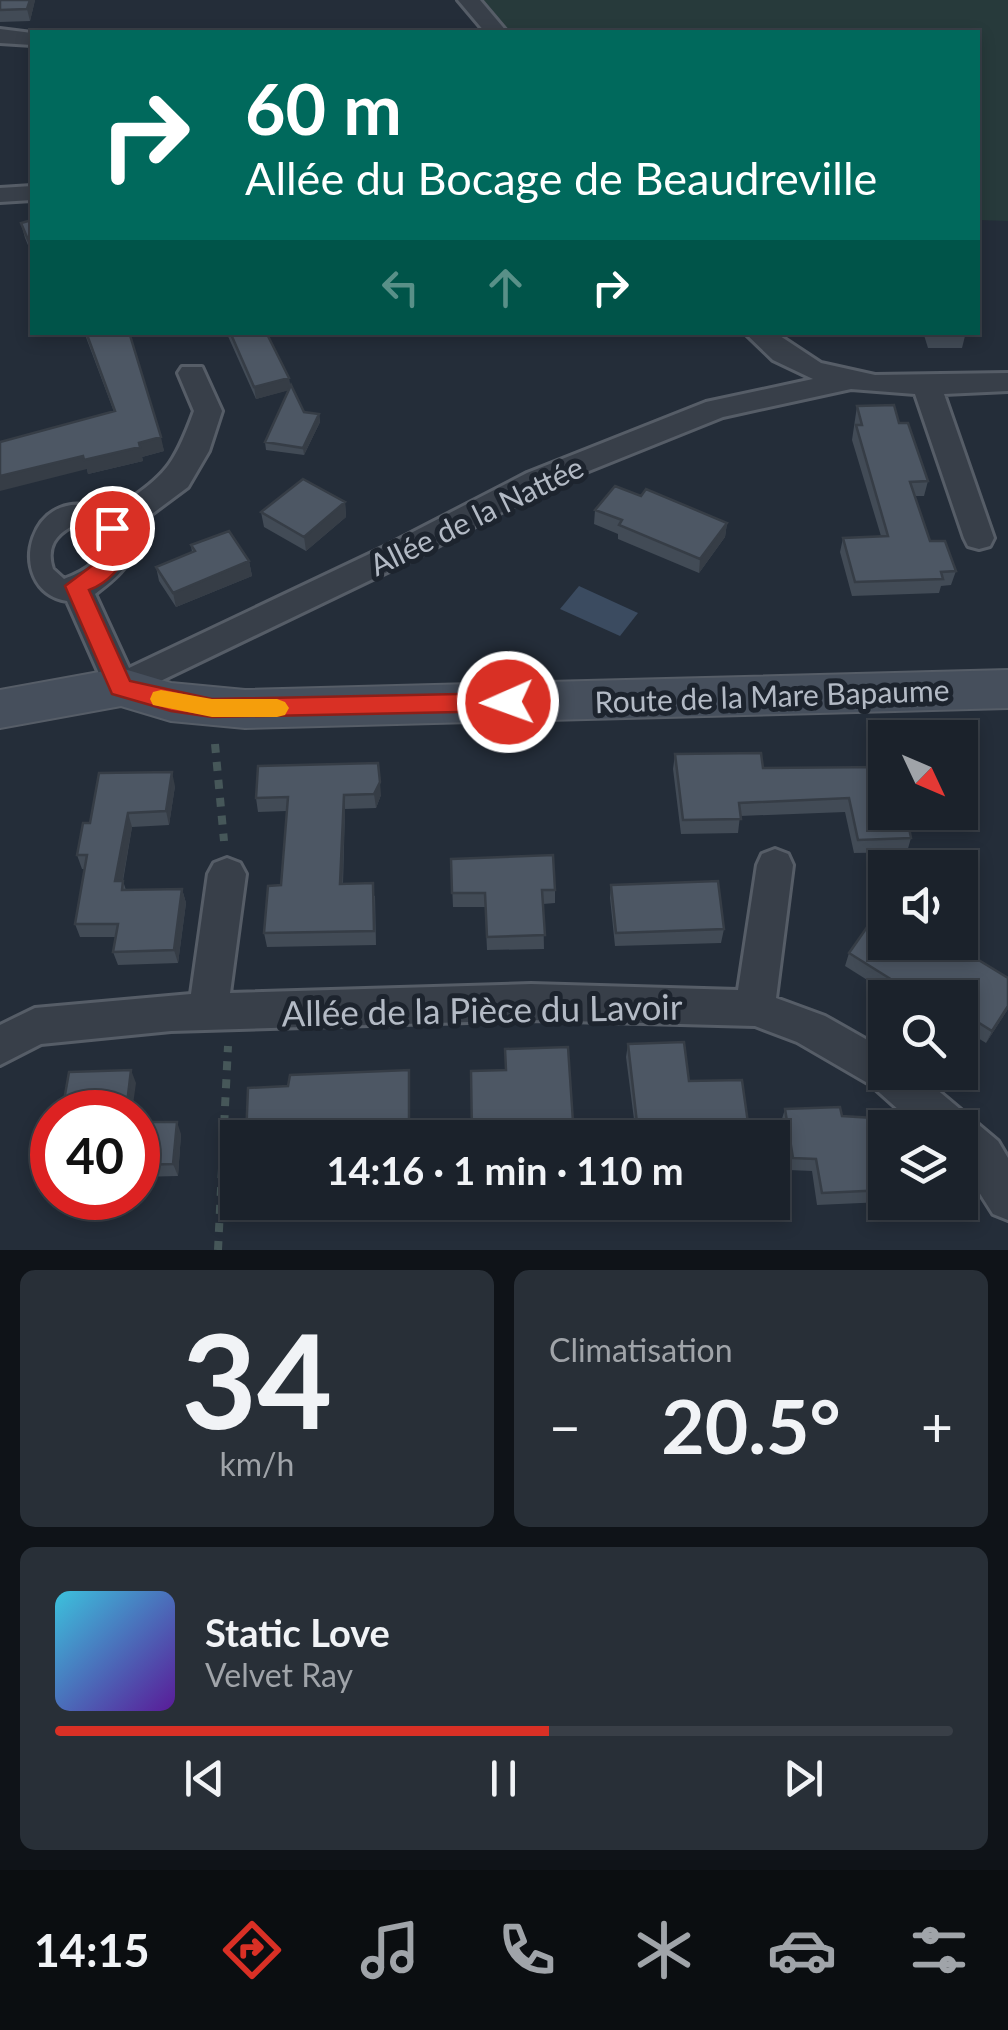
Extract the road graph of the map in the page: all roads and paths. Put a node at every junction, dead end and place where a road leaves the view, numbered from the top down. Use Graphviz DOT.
graph roads {
  1 [pos="468,0"];
  2 [pos="494,30"];
  3 [pos="0,36"];
  4 [pos="30,39"];
  5 [pos="30,193"];
  6 [pos="0,195"];
  7 [pos="760,335"];
  8 [pos="192,374"];
  9 [pos="846,381"];
  10 [pos="1008,382"];
  11 [pos="926,384"];
  12 [pos="112,528"];
  13 [pos="979,538"];
  14 [pos="7,546"];
  15 [pos="76,586"];
  16 [pos="121,687"];
  17 [pos="1008,689"];
  18 [pos="0,709"];
  19 [pos="245,709"];
  20 [pos="775,865"];
  21 [pos="227,874"];
  22 [pos="755,1008"];
  23 [pos="219,1013"];
  24 [pos="0,1046"];
  25 [pos="868,1062"];
  26 [pos="906,1090"];
  27 [pos="930,1110"];
  28 [pos="984,1143"];
  29 [pos="1008,1199"];
  30 [pos="218,1250"];
  1 -- 2 [label="street"];
  3 -- 4 [label="street"];
  5 -- 6 [label="street"];
  7 -- 9 [label="street, Allée de la Nattée"];
  8 -- 12 [label="street"];
  9 -- 11 [label="street, Allée de la Nattée"];
  9 -- 16 [label="street, Allée de la Nattée"];
  10 -- 11 [label="street, Allée de la Nattée"];
  11 -- 13 [label="street"];
  12 -- 14 [label="street"];
  12 -- 15 [label="street"];
  14 -- 15 [label="street"];
  15 -- 16 [label="street"];
  16 -- 18 [label="street, Route de la Mare Bapaume"];
  16 -- 19 [label="street, Route de la Mare Bapaume"];
  17 -- 19 [label="street, Route de la Mare Bapaume"];
  19 -- 21 [label="path"];
  20 -- 22 [label="street"];
  21 -- 23 [label="street"];
  22 -- 23 [label="street, Allée de la Pièce du Lavoir"];
  22 -- 25 [label="street, Allée de la Pièce du Lavoir"];
  23 -- 24 [label="street, Allée de la Pièce du Lavoir"];
  23 -- 30 [label="path"];
  26 -- 27 [label="street, Allée de la Pièce du Lavoir"];
  28 -- 29 [label="street"];
}
